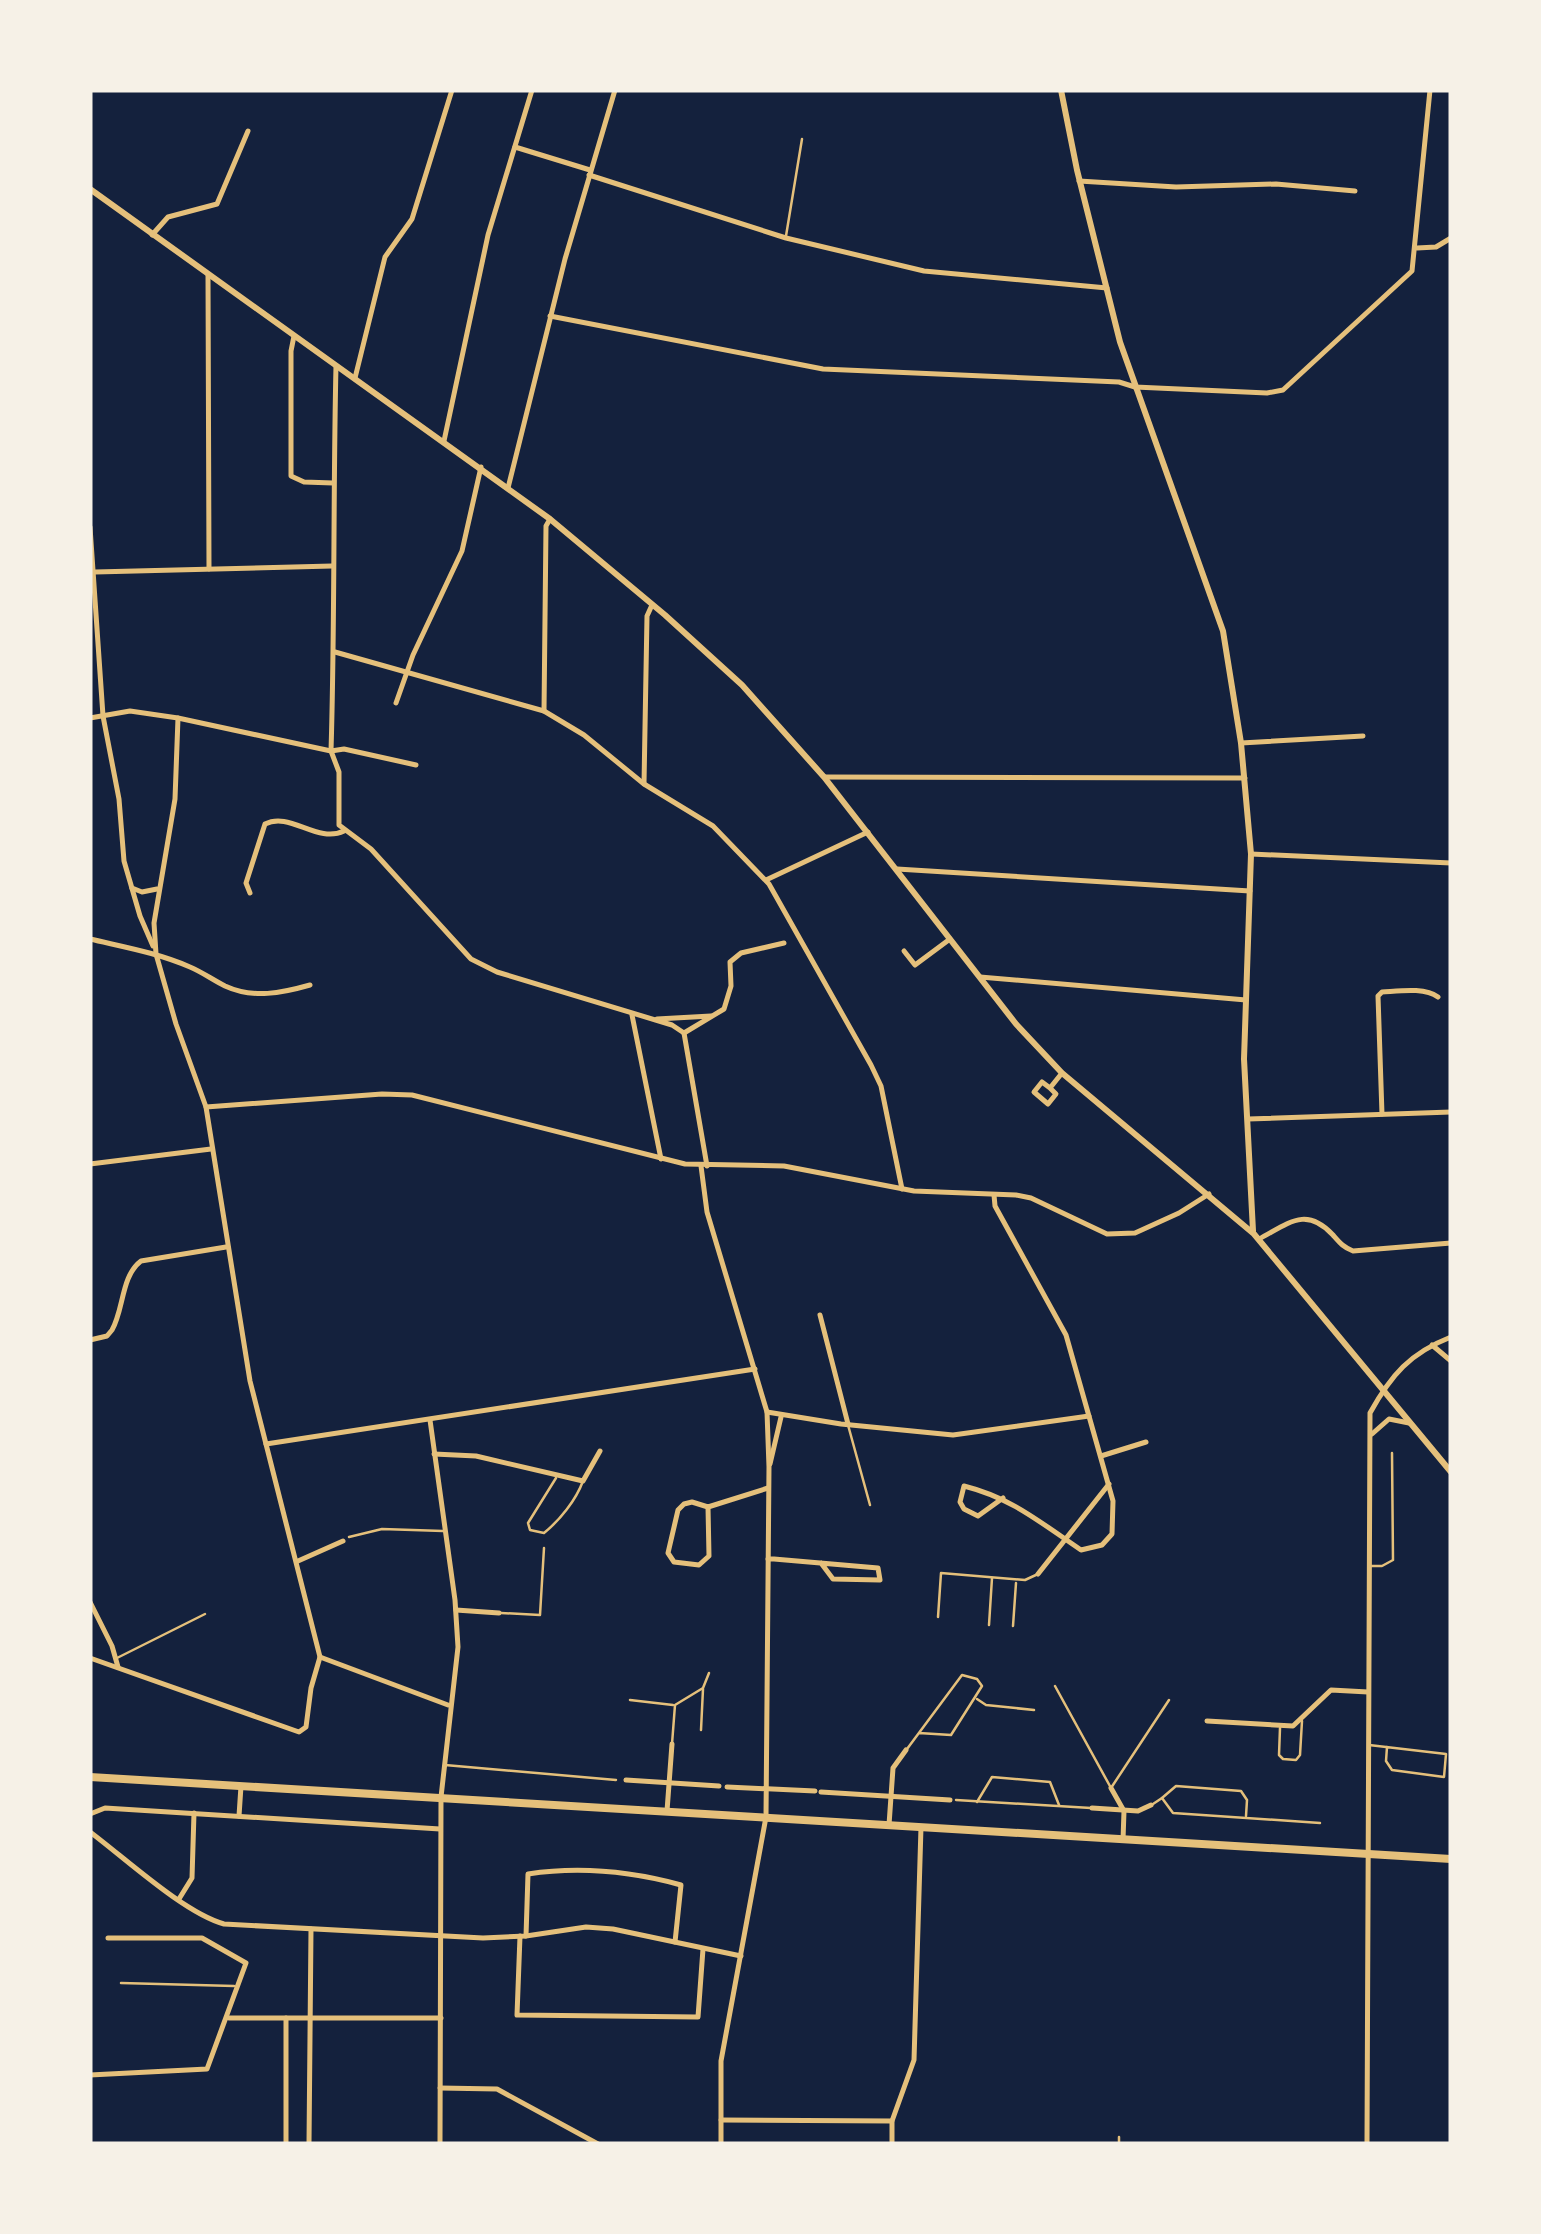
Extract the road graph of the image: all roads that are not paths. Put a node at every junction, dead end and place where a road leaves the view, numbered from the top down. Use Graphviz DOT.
graph roads {
  1 [pos="452,90"];
  2 [pos="532,90"];
  3 [pos="614,90"];
  4 [pos="1061,90"];
  5 [pos="1430,90"];
  6 [pos="248,131"];
  7 [pos="802,138"];
  8 [pos="515,147"];
  9 [pos="590,173"];
  10 [pos="1080,181"];
  11 [pos="90,189"];
  12 [pos="1355,192"];
  13 [pos="152,235"];
  14 [pos="786,238"];
  15 [pos="1451,238"];
  16 [pos="1415,248"];
  17 [pos="208,274"];
  18 [pos="1107,288"];
  19 [pos="550,316"];
  20 [pos="294,336"];
  21 [pos="336,366"];
  22 [pos="355,378"];
  23 [pos="1136,387"];
  24 [pos="444,441"];
  25 [pos="481,467"];
  26 [pos="334,483"];
  27 [pos="508,488"];
  28 [pos="550,519"];
  29 [pos="90,527"];
  30 [pos="332,566"];
  31 [pos="209,569"];
  32 [pos="94,572"];
  33 [pos="652,605"];
  34 [pos="335,652"];
  35 [pos="406,672"];
  36 [pos="396,703"];
  37 [pos="544,711"];
  38 [pos="103,716"];
  39 [pos="90,718"];
  40 [pos="178,718"];
  41 [pos="1363,736"];
  42 [pos="1240,743"];
  43 [pos="330,751"];
  44 [pos="416,765"];
  45 [pos="824,777"];
  46 [pos="1244,778"];
  47 [pos="644,784"];
  48 [pos="344,831"];
  49 [pos="868,832"];
  50 [pos="1251,854"];
  51 [pos="1451,863"];
  52 [pos="897,870"];
  53 [pos="765,880"];
  54 [pos="132,888"];
  55 [pos="158,889"];
  56 [pos="1250,890"];
  57 [pos="250,893"];
  58 [pos="90,939"];
  59 [pos="950,939"];
  60 [pos="784,943"];
  61 [pos="904,951"];
  62 [pos="156,954"];
  63 [pos="978,976"];
  64 [pos="310,985"];
  65 [pos="1438,997"];
  66 [pos="1246,1000"];
  67 [pos="632,1015"];
  68 [pos="685,1016"];
  69 [pos="714,1016"];
  70 [pos="652,1020"];
  71 [pos="681,1030"];
  72 [pos="1062,1073"];
  73 [pos="1050,1088"];
  74 [pos="206,1107"];
  75 [pos="1451,1112"];
  76 [pos="1382,1115"];
  77 [pos="1248,1119"];
  78 [pos="211,1149"];
  79 [pos="661,1160"];
  80 [pos="90,1164"];
  81 [pos="704,1166"];
  82 [pos="902,1189"];
  83 [pos="1209,1194"];
  84 [pos="994,1195"];
  85 [pos="1256,1236"];
  86 [pos="1451,1243"];
  87 [pos="226,1247"];
  88 [pos="820,1315"];
  89 [pos="1451,1337"];
  90 [pos="90,1340"];
  91 [pos="1432,1344"];
  92 [pos="1451,1361"];
  93 [pos="755,1369"];
  94 [pos="1382,1391"];
  95 [pos="767,1412"];
  96 [pos="781,1416"];
  97 [pos="1089,1416"];
  98 [pos="430,1420"];
  99 [pos="1412,1424"];
  100 [pos="848,1425"];
  101 [pos="1370,1436"];
  102 [pos="1146,1442"];
  103 [pos="266,1444"];
  104 [pos="600,1451"];
  105 [pos="1392,1452"];
  106 [pos="434,1454"];
  107 [pos="1101,1456"];
  108 [pos="768,1467"];
  109 [pos="1451,1472"];
  110 [pos="557,1477"];
  111 [pos="583,1481"];
  112 [pos="1109,1484"];
  113 [pos="768,1488"];
  114 [pos="1003,1498"];
  115 [pos="870,1506"];
  116 [pos="708,1507"];
  117 [pos="444,1531"];
  118 [pos="346,1539"];
  119 [pos="1064,1539"];
  120 [pos="544,1548"];
  121 [pos="768,1559"];
  122 [pos="298,1561"];
  123 [pos="821,1563"];
  124 [pos="1369,1566"];
  125 [pos="1038,1574"];
  126 [pos="992,1578"];
  127 [pos="1016,1580"];
  128 [pos="90,1602"];
  129 [pos="456,1610"];
  130 [pos="499,1613"];
  131 [pos="205,1614"];
  132 [pos="938,1617"];
  133 [pos="989,1625"];
  134 [pos="1013,1626"];
  135 [pos="320,1656"];
  136 [pos="90,1658"];
  137 [pos="116,1658"];
  138 [pos="118,1667"];
  139 [pos="709,1673"];
  140 [pos="1055,1686"];
  141 [pos="703,1688"];
  142 [pos="1368,1692"];
  143 [pos="976,1698"];
  144 [pos="630,1700"];
  145 [pos="1169,1700"];
  146 [pos="675,1705"];
  147 [pos="449,1706"];
  148 [pos="1034,1710"];
  149 [pos="1302,1719"];
  150 [pos="1207,1721"];
  151 [pos="1280,1726"];
  152 [pos="701,1730"];
  153 [pos="919,1733"];
  154 [pos="672,1744"];
  155 [pos="1368,1744"];
  156 [pos="1387,1747"];
  157 [pos="906,1750"];
  158 [pos="444,1764"];
  159 [pos="92,1778"];
  160 [pos="616,1780"];
  161 [pos="626,1780"];
  162 [pos="669,1783"];
  163 [pos="241,1786"];
  164 [pos="1111,1788"];
  165 [pos="766,1790"];
  166 [pos="441,1797"];
  167 [pos="891,1797"];
  168 [pos="1162,1798"];
  169 [pos="953,1800"];
  170 [pos="977,1802"];
  171 [pos="1151,1805"];
  172 [pos="1059,1806"];
  173 [pos="1092,1808"];
  174 [pos="667,1811"];
  175 [pos="1124,1812"];
  176 [pos="194,1813"];
  177 [pos="90,1814"];
  178 [pos="239,1816"];
  179 [pos="766,1818"];
  180 [pos="1246,1818"];
  181 [pos="1320,1823"];
  182 [pos="889,1825"];
  183 [pos="921,1827"];
  184 [pos="441,1829"];
  185 [pos="90,1832"];
  186 [pos="1124,1840"];
  187 [pos="1366,1854"];
  188 [pos="1451,1859"];
  189 [pos="180,1899"];
  190 [pos="310,1929"];
  191 [pos="441,1935"];
  192 [pos="523,1936"];
  193 [pos="108,1938"];
  194 [pos="675,1942"];
  195 [pos="703,1948"];
  196 [pos="741,1956"];
  197 [pos="121,1984"];
  198 [pos="239,1986"];
  199 [pos="228,2018"];
  200 [pos="286,2018"];
  201 [pos="310,2018"];
  202 [pos="440,2018"];
  203 [pos="90,2075"];
  204 [pos="440,2088"];
  205 [pos="721,2120"];
  206 [pos="892,2121"];
  207 [pos="1118,2137"];
  208 [pos="286,2144"];
  209 [pos="309,2144"];
  210 [pos="440,2144"];
  211 [pos="598,2144"];
  212 [pos="721,2144"];
  213 [pos="892,2144"];
  214 [pos="1119,2144"];
  215 [pos="1367,2144"];
  1 -- 22 [label="street"];
  2 -- 8 [label="street"];
  3 -- 9 [label="street"];
  4 -- 10 [label="street"];
  5 -- 16 [label="street"];
  6 -- 13 [label="street"];
  7 -- 14 [label="lane"];
  8 -- 9 [label="street"];
  8 -- 24 [label="street"];
  9 -- 14 [label="street"];
  9 -- 19 [label="street"];
  10 -- 12 [label="street"];
  10 -- 18 [label="street"];
  11 -- 13 [label="street"];
  13 -- 17 [label="street"];
  14 -- 18 [label="street"];
  15 -- 16 [label="street"];
  16 -- 23 [label="street"];
  17 -- 20 [label="street"];
  17 -- 31 [label="street"];
  18 -- 23 [label="street"];
  19 -- 23 [label="street"];
  19 -- 27 [label="street"];
  20 -- 21 [label="street"];
  20 -- 26 [label="street"];
  21 -- 22 [label="street"];
  21 -- 26 [label="street"];
  22 -- 24 [label="street"];
  23 -- 42 [label="street"];
  24 -- 25 [label="street"];
  25 -- 27 [label="street"];
  25 -- 35 [label="street"];
  26 -- 30 [label="street"];
  27 -- 28 [label="street"];
  28 -- 33 [label="street"];
  28 -- 37 [label="street"];
  29 -- 32 [label="street"];
  30 -- 31 [label="street"];
  30 -- 34 [label="street"];
  31 -- 32 [label="street"];
  32 -- 38 [label="street"];
  33 -- 45 [label="street"];
  33 -- 47 [label="street"];
  34 -- 35 [label="street"];
  34 -- 43 [label="street"];
  35 -- 36 [label="street"];
  35 -- 37 [label="street"];
  37 -- 47 [label="street"];
  38 -- 39 [label="street"];
  38 -- 40 [label="street"];
  38 -- 54 [label="street"];
  40 -- 43 [label="street"];
  40 -- 55 [label="street"];
  41 -- 42 [label="street"];
  42 -- 46 [label="street"];
  43 -- 44 [label="street"];
  43 -- 48 [label="street"];
  45 -- 46 [label="street"];
  45 -- 49 [label="street"];
  46 -- 50 [label="street"];
  47 -- 53 [label="street"];
  48 -- 57 [label="street"];
  48 -- 67 [label="street"];
  49 -- 52 [label="street"];
  49 -- 53 [label="street"];
  50 -- 51 [label="street"];
  50 -- 56 [label="street"];
  52 -- 56 [label="street"];
  52 -- 59 [label="street"];
  53 -- 82 [label="street"];
  54 -- 55 [label="street"];
  54 -- 62 [label="street"];
  55 -- 62 [label="street"];
  56 -- 66 [label="street"];
  58 -- 62 [label="street"];
  59 -- 61 [label="street"];
  59 -- 63 [label="street"];
  60 -- 69 [label="street"];
  62 -- 64 [label="street"];
  62 -- 74 [label="street"];
  63 -- 66 [label="street"];
  63 -- 72 [label="street"];
  65 -- 76 [label="street"];
  66 -- 77 [label="street"];
  67 -- 70 [label="street"];
  67 -- 79 [label="street"];
  68 -- 69 [label="street"];
  68 -- 70 [label="street"];
  68 -- 71 [label="street"];
  69 -- 71 [label="street"];
  70 -- 71 [label="street"];
  71 -- 81 [label="street"];
  72 -- 73 [label="street"];
  72 -- 83 [label="street"];
  74 -- 78 [label="street"];
  74 -- 79 [label="street"];
  75 -- 76 [label="street"];
  76 -- 77 [label="street"];
  77 -- 85 [label="street"];
  78 -- 80 [label="street"];
  78 -- 87 [label="street"];
  79 -- 81 [label="street"];
  81 -- 82 [label="street"];
  81 -- 93 [label="street"];
  82 -- 84 [label="street"];
  83 -- 84 [label="street"];
  83 -- 85 [label="street"];
  84 -- 97 [label="street"];
  85 -- 86 [label="street"];
  85 -- 94 [label="street"];
  87 -- 90 [label="street"];
  87 -- 103 [label="street"];
  88 -- 100 [label="street"];
  89 -- 91 [label="street"];
  91 -- 92 [label="street"];
  91 -- 94 [label="street"];
  93 -- 95 [label="street"];
  93 -- 98 [label="street"];
  94 -- 99 [label="street"];
  94 -- 101 [label="street"];
  95 -- 96 [label="street"];
  95 -- 108 [label="street"];
  96 -- 100 [label="street"];
  96 -- 108 [label="street"];
  97 -- 100 [label="street"];
  97 -- 107 [label="street"];
  98 -- 103 [label="street"];
  98 -- 106 [label="street"];
  99 -- 101 [label="street"];
  99 -- 109 [label="street"];
  100 -- 115 [label="lane"];
  101 -- 124 [label="street"];
  102 -- 107 [label="street"];
  103 -- 122 [label="street"];
  104 -- 111 [label="street"];
  105 -- 124 [label="lane"];
  106 -- 110 [label="street"];
  106 -- 117 [label="street"];
  107 -- 112 [label="street"];
  108 -- 113 [label="street"];
  110 -- 111 [label="street"];
  110 -- 111 [label="lane"];
  112 -- 119 [label="street"];
  112 -- 119 [label="street"];
  113 -- 116 [label="street"];
  113 -- 121 [label="street"];
  114 -- 114 [label="street"];
  114 -- 119 [label="street"];
  116 -- 116 [label="street"];
  117 -- 118 [label="lane"];
  117 -- 129 [label="street"];
  118 -- 122 [label="street"];
  119 -- 125 [label="street"];
  120 -- 130 [label="lane"];
  121 -- 123 [label="street"];
  121 -- 165 [label="street"];
  122 -- 135 [label="street"];
  123 -- 123 [label="street"];
  124 -- 142 [label="street"];
  125 -- 127 [label="lane"];
  126 -- 127 [label="lane"];
  126 -- 132 [label="lane"];
  126 -- 133 [label="lane"];
  127 -- 134 [label="lane"];
  128 -- 137 [label="street"];
  129 -- 130 [label="street"];
  129 -- 147 [label="street"];
  131 -- 137 [label="lane"];
  135 -- 138 [label="street"];
  135 -- 147 [label="street"];
  136 -- 138 [label="street"];
  137 -- 138 [label="street"];
  139 -- 141 [label="lane"];
  140 -- 164 [label="lane"];
  141 -- 146 [label="lane"];
  141 -- 152 [label="lane"];
  142 -- 149 [label="street"];
  142 -- 155 [label="street"];
  143 -- 148 [label="lane"];
  143 -- 153 [label="lane"];
  143 -- 153 [label="lane"];
  144 -- 146 [label="lane"];
  145 -- 164 [label="lane"];
  146 -- 154 [label="lane"];
  147 -- 158 [label="street"];
  149 -- 151 [label="street"];
  149 -- 151 [label="lane"];
  150 -- 151 [label="street"];
  153 -- 157 [label="lane"];
  154 -- 162 [label="street"];
  155 -- 156 [label="lane"];
  155 -- 187 [label="street"];
  156 -- 156 [label="lane"];
  157 -- 167 [label="street"];
  158 -- 160 [label="lane"];
  158 -- 166 [label="street"];
  159 -- 163 [label="main road"];
  161 -- 162 [label="street"];
  162 -- 165 [label="street"];
  162 -- 174 [label="street"];
  163 -- 166 [label="main road"];
  163 -- 178 [label="street"];
  164 -- 175 [label="street"];
  165 -- 167 [label="street"];
  165 -- 179 [label="street"];
  166 -- 174 [label="main road"];
  166 -- 184 [label="street"];
  167 -- 169 [label="street"];
  167 -- 182 [label="street"];
  168 -- 171 [label="lane"];
  168 -- 180 [label="lane"];
  168 -- 180 [label="lane"];
  169 -- 170 [label="lane"];
  170 -- 172 [label="lane"];
  170 -- 172 [label="lane"];
  171 -- 175 [label="street"];
  172 -- 173 [label="lane"];
  173 -- 175 [label="street"];
  174 -- 179 [label="main road"];
  175 -- 186 [label="street"];
  176 -- 177 [label="street"];
  176 -- 178 [label="street"];
  176 -- 189 [label="street"];
  178 -- 184 [label="street"];
  179 -- 182 [label="main road"];
  179 -- 196 [label="street"];
  180 -- 181 [label="lane"];
  182 -- 183 [label="main road"];
  183 -- 186 [label="main road"];
  183 -- 206 [label="street"];
  184 -- 191 [label="street"];
  185 -- 189 [label="street"];
  186 -- 187 [label="main road"];
  187 -- 188 [label="main road"];
  187 -- 215 [label="street"];
  189 -- 190 [label="street"];
  190 -- 191 [label="street"];
  190 -- 201 [label="street"];
  191 -- 192 [label="street"];
  191 -- 202 [label="street"];
  192 -- 194 [label="street"];
  192 -- 194 [label="street"];
  192 -- 195 [label="street"];
  193 -- 198 [label="street"];
  194 -- 195 [label="street"];
  195 -- 196 [label="street"];
  196 -- 205 [label="street"];
  197 -- 198 [label="lane"];
  198 -- 199 [label="street"];
  199 -- 200 [label="street"];
  199 -- 203 [label="street"];
  200 -- 201 [label="street"];
  200 -- 208 [label="street"];
  201 -- 202 [label="street"];
  201 -- 209 [label="street"];
  202 -- 204 [label="street"];
  204 -- 210 [label="street"];
  204 -- 211 [label="street"];
  205 -- 206 [label="street"];
  205 -- 212 [label="street"];
  206 -- 213 [label="street"];
  207 -- 214 [label="lane"];
}
